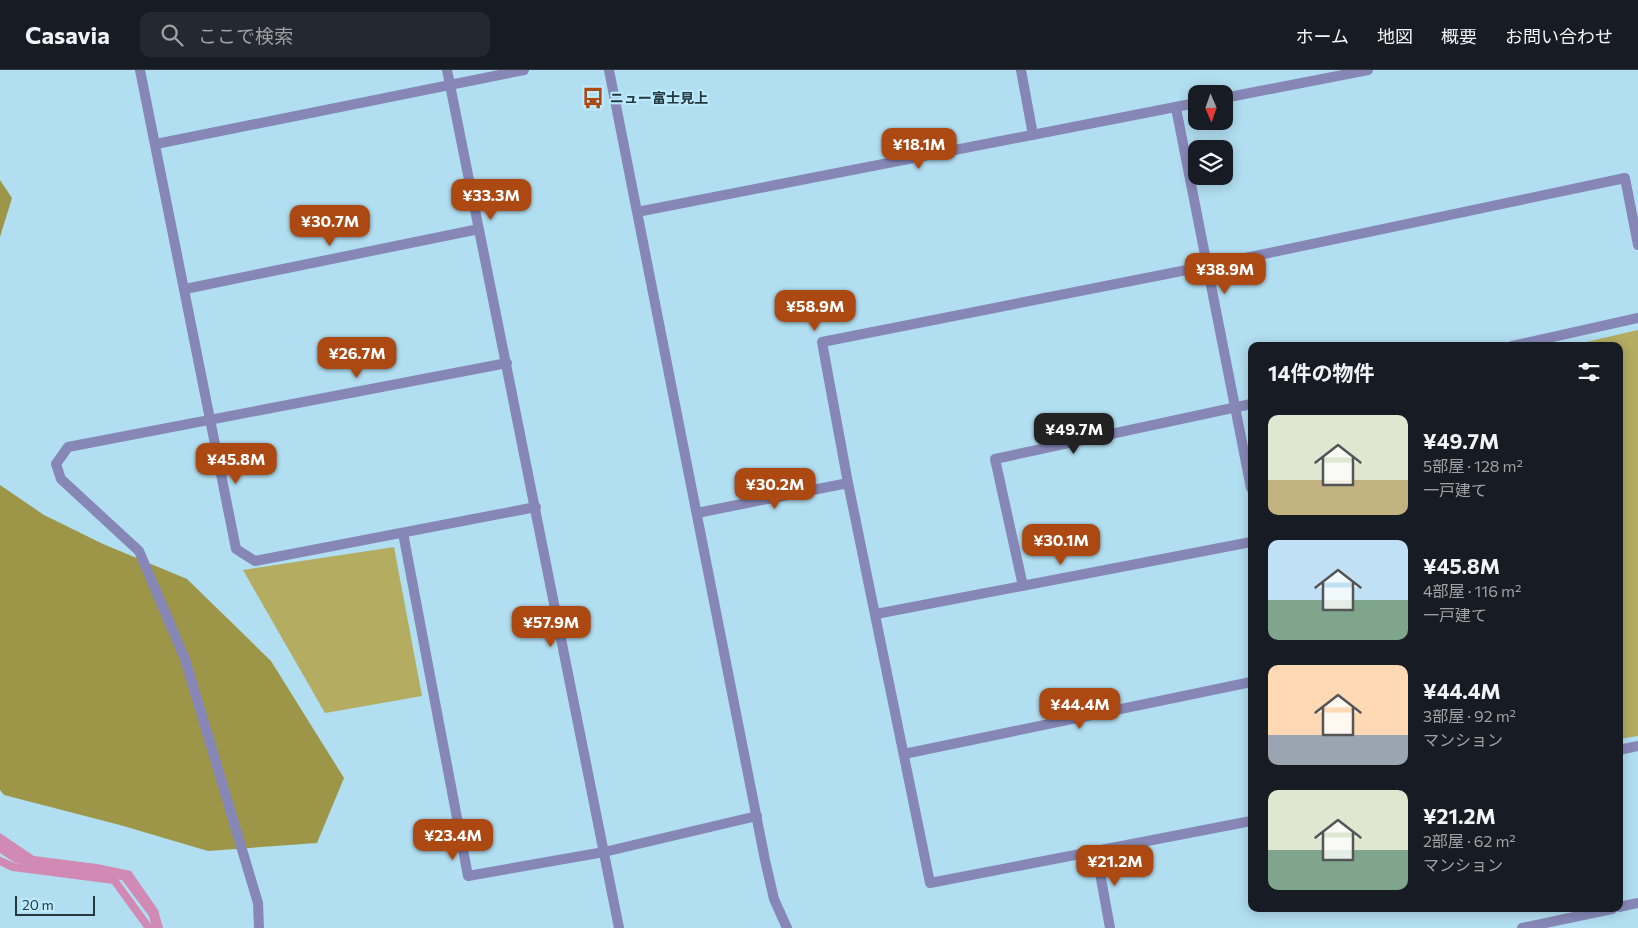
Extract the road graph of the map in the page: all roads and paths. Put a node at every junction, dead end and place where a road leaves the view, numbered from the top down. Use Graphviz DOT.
graph roads {
  1 [pos="140,70"];
  2 [pos="447,70"];
  3 [pos="524,70"];
  4 [pos="609,70"];
  5 [pos="1021,70"];
  6 [pos="1368,70"];
  7 [pos="450,85"];
  8 [pos="1233,96"];
  9 [pos="1188,106"];
  10 [pos="1176,108"];
  11 [pos="1034,135"];
  12 [pos="156,144"];
  13 [pos="637,212"];
  14 [pos="479,229"];
  15 [pos="1638,245"];
  16 [pos="1206,266"];
  17 [pos="185,289"];
  18 [pos="1638,318"];
  19 [pos="1530,342"];
  20 [pos="507,362"];
  21 [pos="1248,405"];
  22 [pos="1235,408"];
  23 [pos="212,421"];
  24 [pos="1248,473"];
  25 [pos="848,483"];
  26 [pos="536,507"];
  27 [pos="697,513"];
  28 [pos="403,532"];
  29 [pos="1248,543"];
  30 [pos="1023,586"];
  31 [pos="876,614"];
  32 [pos="1248,683"];
  33 [pos="1638,746"];
  34 [pos="1623,749"];
  35 [pos="904,754"];
  36 [pos="757,816"];
  37 [pos="1248,822"];
  38 [pos="1096,851"];
  39 [pos="604,852"];
  40 [pos="1638,903"];
  41 [pos="1623,906"];
  42 [pos="1598,912"];
  43 [pos="259,928"];
  44 [pos="619,928"];
  45 [pos="787,928"];
  46 [pos="1110,928"];
  47 [pos="1522,928"];
  1 -- 12 [label="street"];
  2 -- 7 [label="street"];
  3 -- 7 [label="street"];
  4 -- 13 [label="street"];
  5 -- 11 [label="street"];
  6 -- 8 [label="street"];
  7 -- 12 [label="street"];
  7 -- 14 [label="street"];
  9 -- 10 [label="street"];
  10 -- 11 [label="street"];
  10 -- 16 [label="street"];
  11 -- 13 [label="street"];
  12 -- 17 [label="street"];
  13 -- 27 [label="street"];
  14 -- 17 [label="street"];
  14 -- 20 [label="street"];
  15 -- 16 [label="street"];
  16 -- 22 [label="street"];
  16 -- 25 [label="street"];
  17 -- 23 [label="street"];
  18 -- 19 [label="street"];
  20 -- 23 [label="street"];
  20 -- 26 [label="street"];
  21 -- 22 [label="street"];
  22 -- 24 [label="street"];
  22 -- 30 [label="street"];
  23 -- 28 [label="street"];
  23 -- 43 [label="street"];
  25 -- 27 [label="street"];
  25 -- 31 [label="street"];
  26 -- 28 [label="street"];
  26 -- 39 [label="street"];
  27 -- 36 [label="street"];
  28 -- 39 [label="street"];
  29 -- 30 [label="street"];
  30 -- 31 [label="street"];
  31 -- 35 [label="street"];
  32 -- 35 [label="street"];
  33 -- 34 [label="street"];
  35 -- 38 [label="street"];
  36 -- 39 [label="street"];
  36 -- 45 [label="street"];
  37 -- 38 [label="street"];
  38 -- 46 [label="street"];
  39 -- 44 [label="street"];
  40 -- 41 [label="street"];
  42 -- 47 [label="street"];
}
